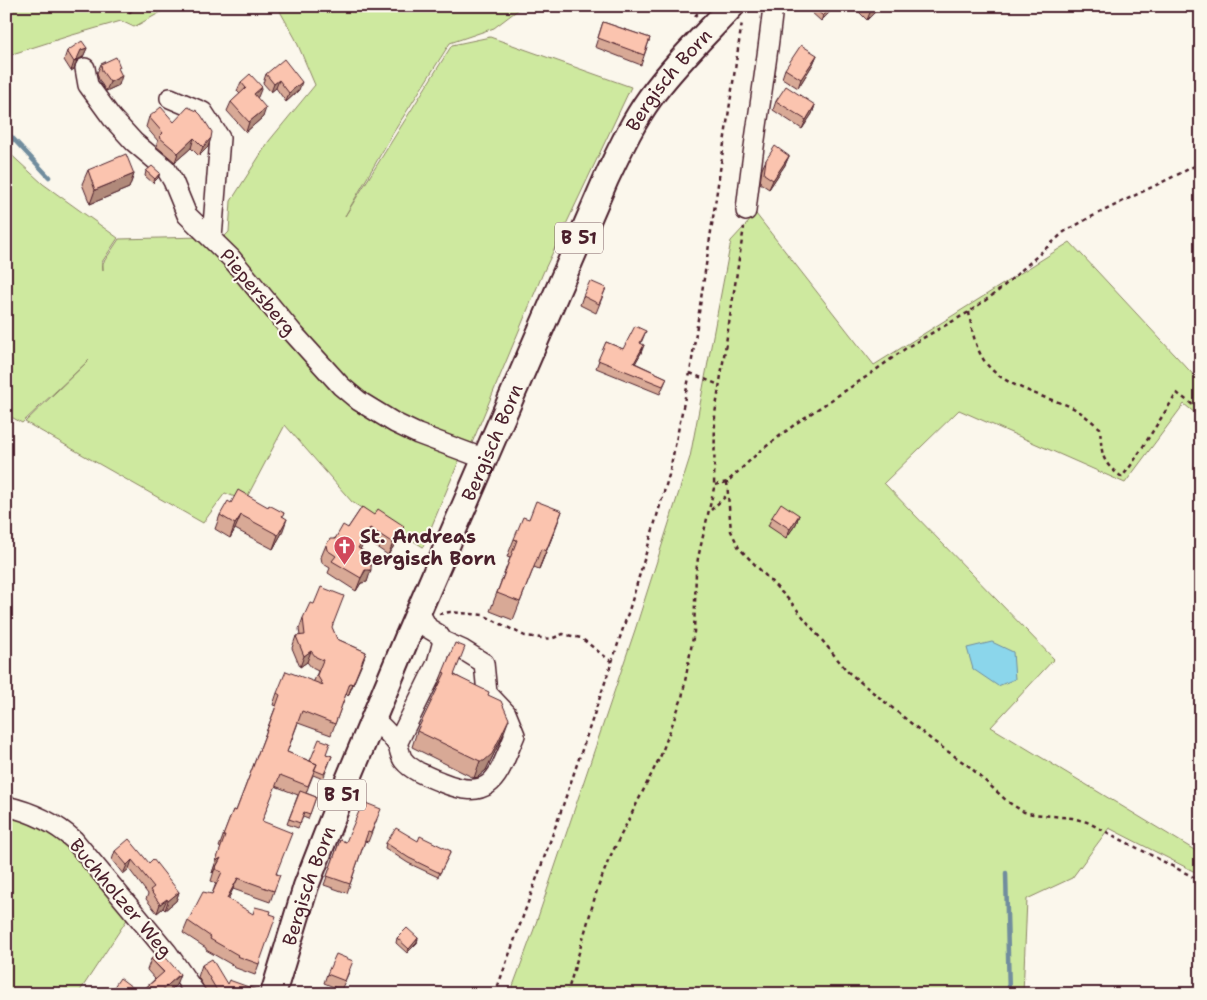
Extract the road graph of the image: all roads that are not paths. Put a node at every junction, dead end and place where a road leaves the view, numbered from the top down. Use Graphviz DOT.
graph roads {
  1 [pos="774,6"];
  2 [pos="726,11"];
  3 [pos="86,68"];
  4 [pos="170,98"];
  5 [pos="746,211"];
  6 [pos="212,238"];
  7 [pos="485,459"];
  8 [pos="427,613"];
  9 [pos="442,642"];
  10 [pos="374,718"];
  11 [pos="397,744"];
  12 [pos="6,806"];
  13 [pos="196,994"];
  14 [pos="273,994"];
  1 -- 5 [label="street"];
  2 -- 7 [label="main road, Bergisch Born / B 51"];
  3 -- 6 [label="street, Piepersberg"];
  4 -- 6 [label="street"];
  6 -- 7 [label="street, Piepersberg"];
  7 -- 8 [label="main road, Bergisch Born / B 51"];
  8 -- 9 [label="street"];
  8 -- 10 [label="main road, Bergisch Born / B 51"];
  9 -- 11 [label="street"];
  9 -- 11 [label="street"];
  10 -- 11 [label="street"];
  10 -- 14 [label="main road, Bergisch Born / B 51"];
  12 -- 13 [label="street, Buchholzer Weg"];
}
